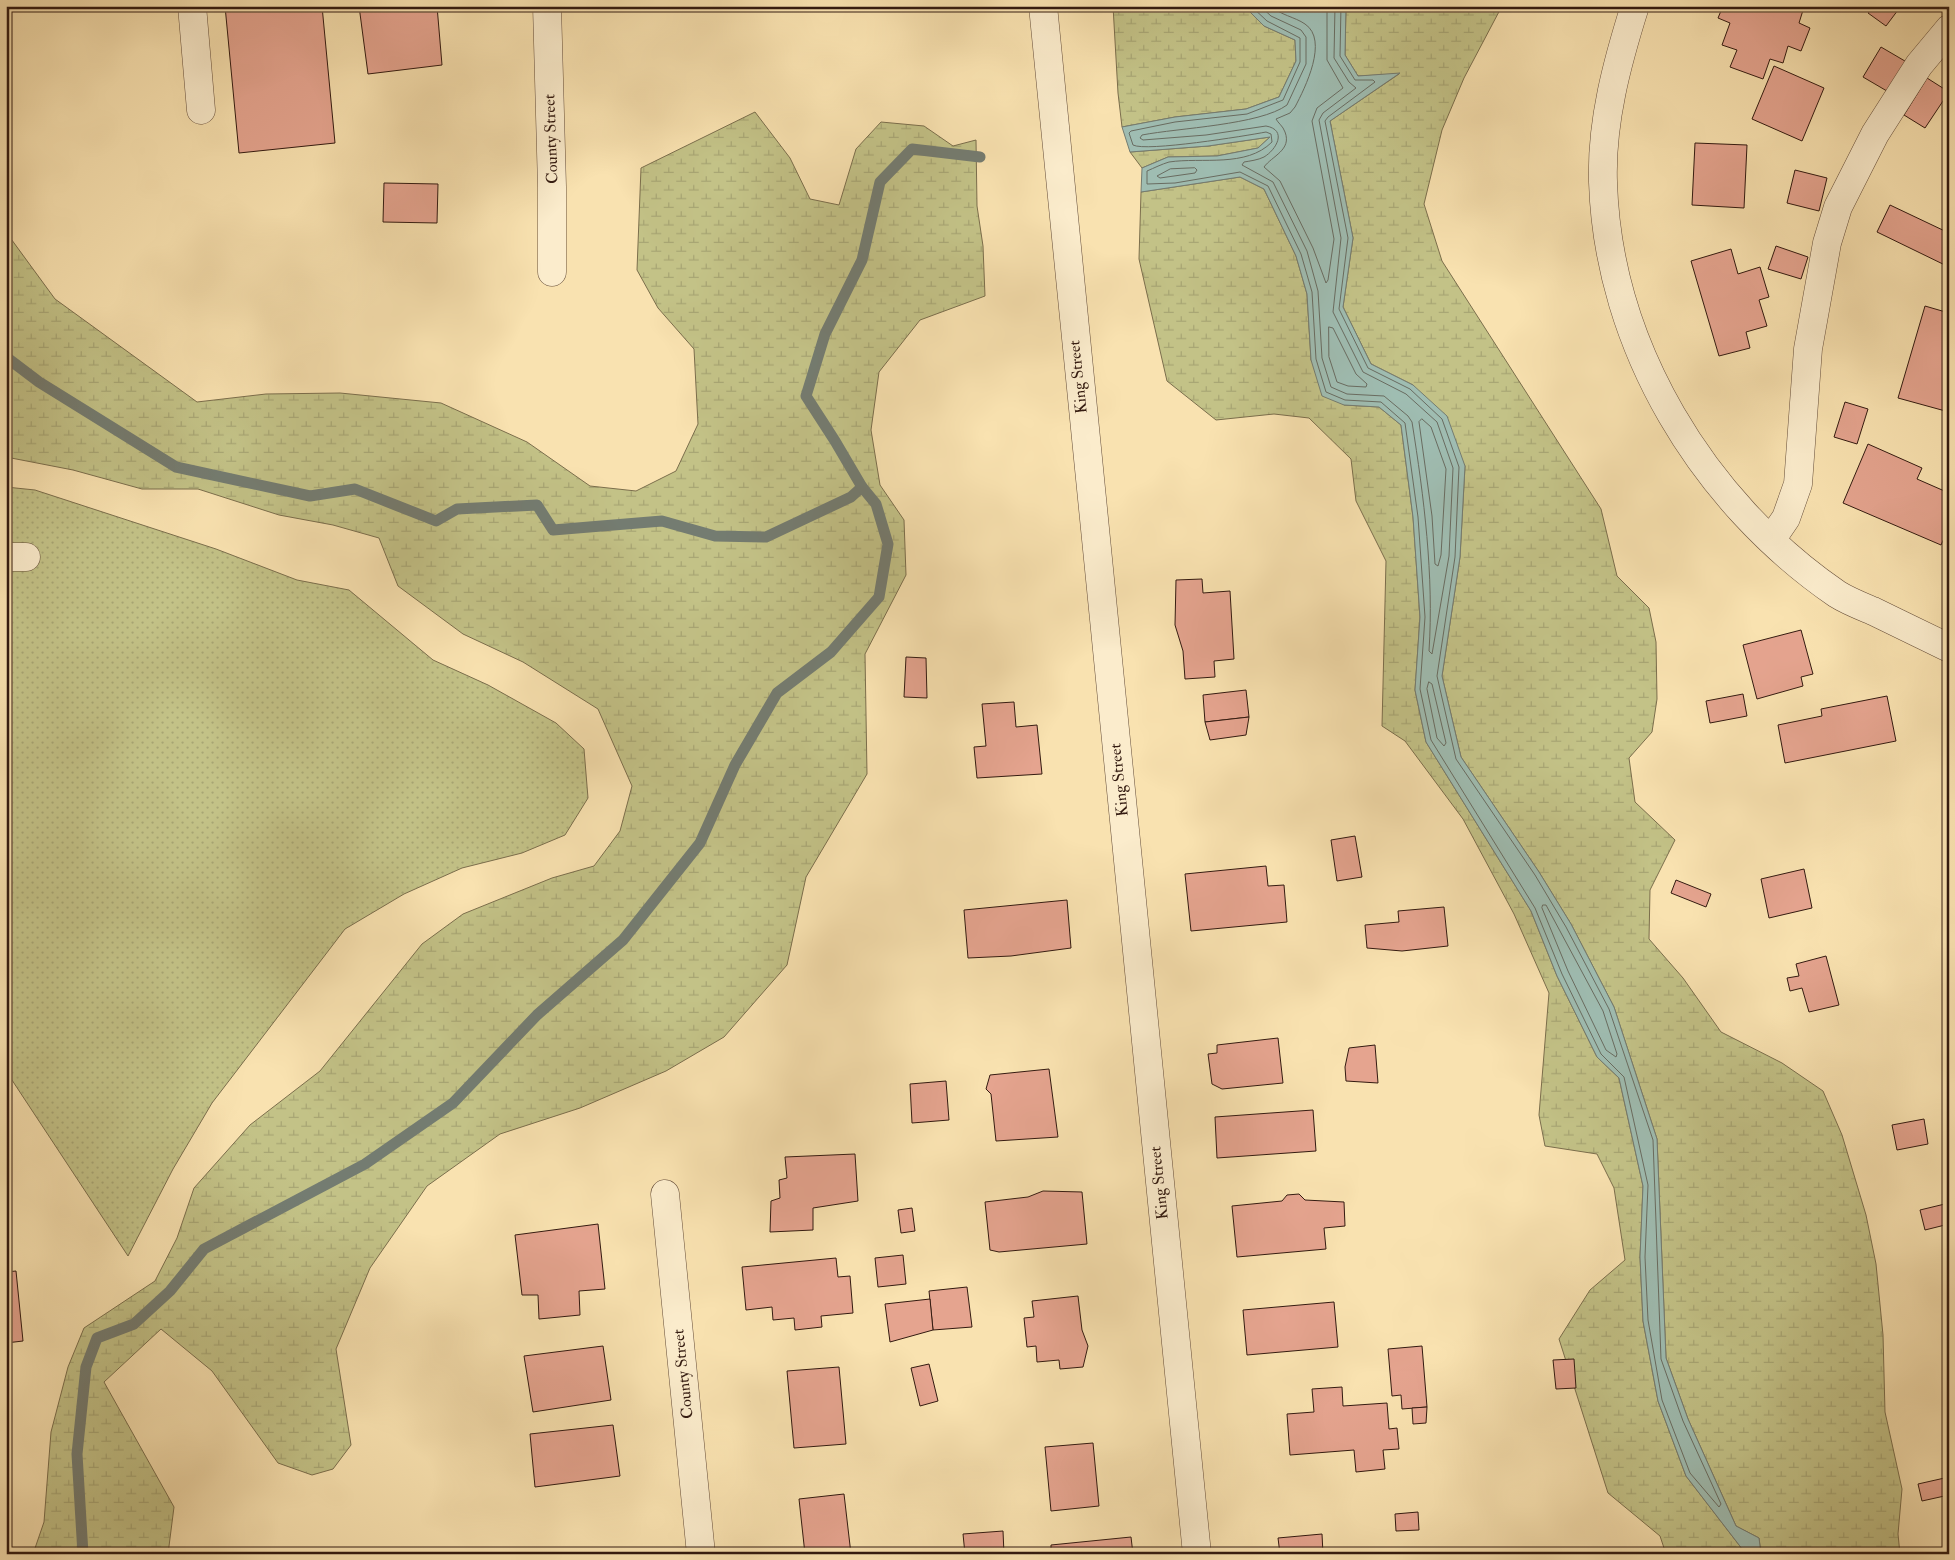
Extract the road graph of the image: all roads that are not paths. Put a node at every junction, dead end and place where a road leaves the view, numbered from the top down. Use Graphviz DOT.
graph roads {
  1 [pos="192,6"];
  2 [pos="547,6"];
  3 [pos="1043,6"];
  4 [pos="1635,6"];
  5 [pos="1949,29"];
  6 [pos="201,110"];
  7 [pos="552,272"];
  8 [pos="1771,540"];
  9 [pos="1949,648"];
  10 [pos="665,1194"];
  11 [pos="701,1554"];
  12 [pos="1197,1554"];
  1 -- 6 [label="street"];
  2 -- 7 [label="street, County Street"];
  3 -- 12 [label="street, King Street"];
  4 -- 8 [label="street"];
  5 -- 8 [label="street"];
  8 -- 9 [label="street"];
  10 -- 11 [label="street, County Street"];
}
